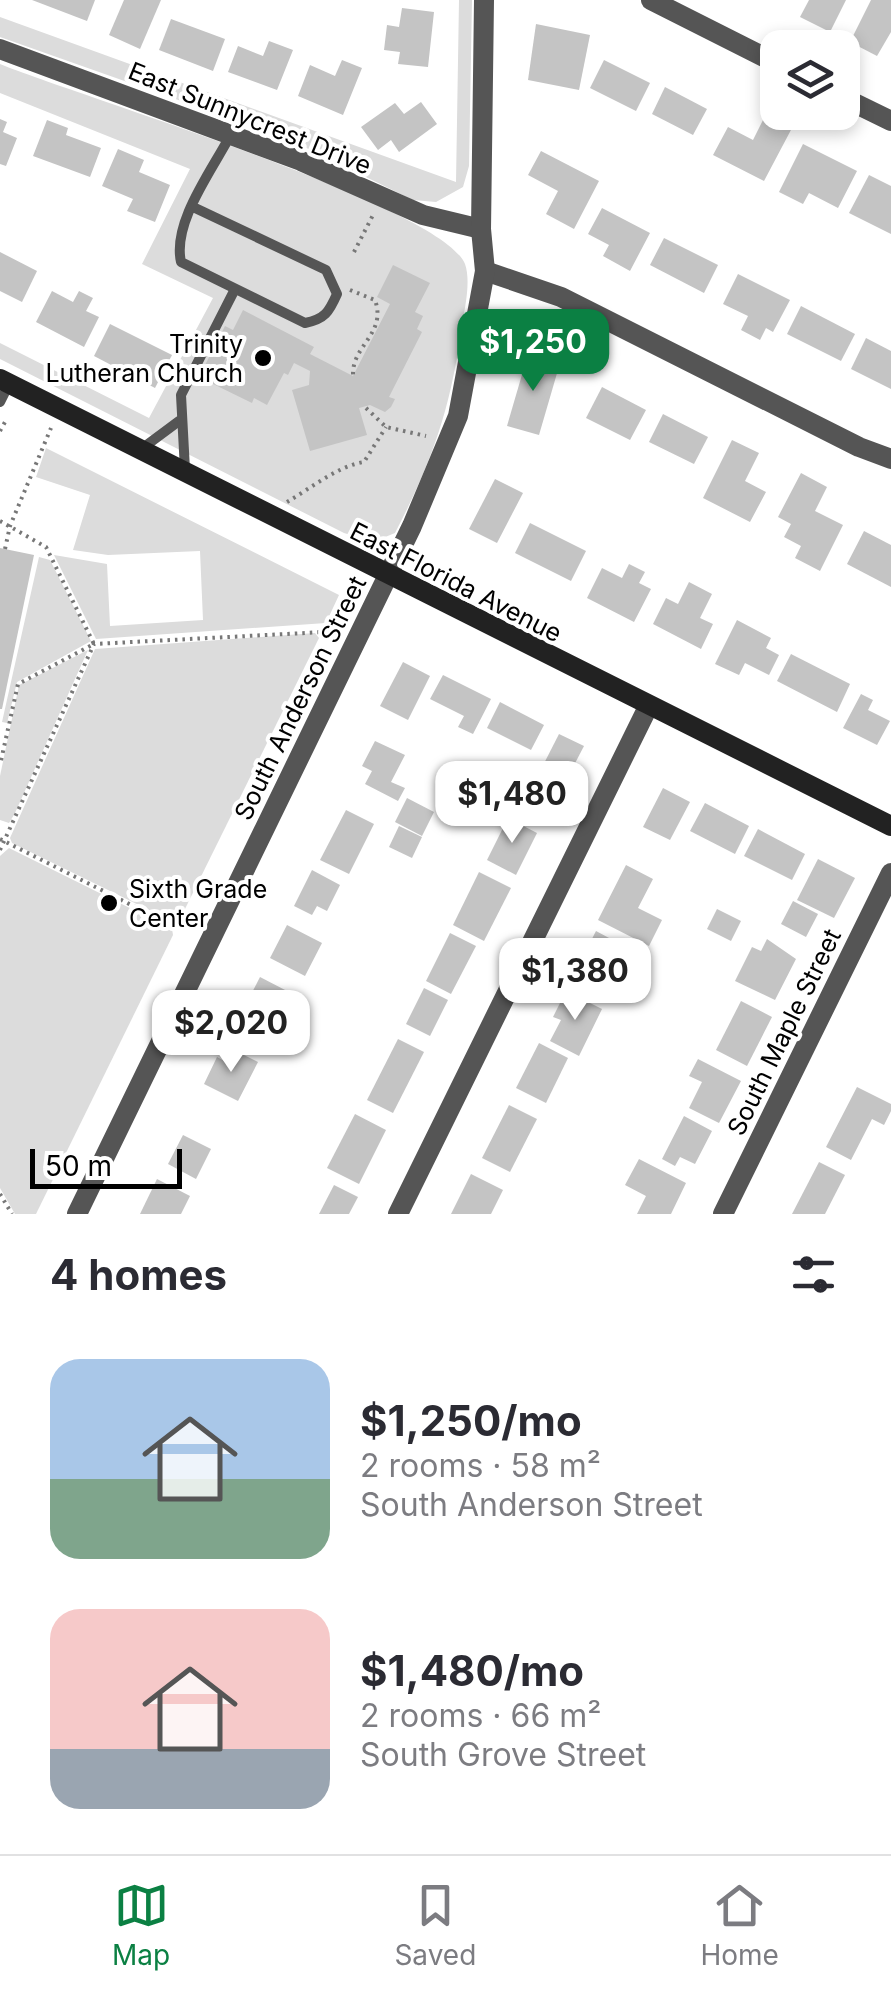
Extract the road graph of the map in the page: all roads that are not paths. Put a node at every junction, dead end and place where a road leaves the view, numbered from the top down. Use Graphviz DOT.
graph roads {
  1 [pos="484,0"];
  2 [pos="651,0"];
  3 [pos="0,50"];
  4 [pos="760,55"];
  5 [pos="860,106"];
  6 [pos="891,121"];
  7 [pos="231,134"];
  8 [pos="194,207"];
  9 [pos="481,229"];
  10 [pos="485,271"];
  11 [pos="234,291"];
  12 [pos="3,388"];
  13 [pos="180,421"];
  14 [pos="846,440"];
  15 [pos="140,450"];
  16 [pos="891,459"];
  17 [pos="891,470"];
  18 [pos="186,473"];
  19 [pos="386,575"];
  20 [pos="648,707"];
  21 [pos="891,826"];
  22 [pos="891,872"];
  23 [pos="77,1214"];
  24 [pos="398,1214"];
  25 [pos="723,1214"];
  1 -- 9 [label="street, South Anderson Street"];
  2 -- 4 [label="street"];
  3 -- 7 [label="street, East Sunnycrest Drive"];
  5 -- 6 [label="street"];
  7 -- 8 [label="lane"];
  7 -- 9 [label="street, East Sunnycrest Drive"];
  8 -- 11 [label="lane"];
  8 -- 11 [label="lane"];
  9 -- 10 [label="street, South Anderson Street"];
  10 -- 14 [label="street"];
  10 -- 19 [label="street, South Anderson Street"];
  11 -- 13 [label="lane"];
  12 -- 15 [label="main road, East Florida Avenue"];
  13 -- 15 [label="lane"];
  13 -- 18 [label="lane"];
  14 -- 16 [label="street"];
  14 -- 17 [label="street"];
  15 -- 18 [label="main road, East Florida Avenue"];
  18 -- 19 [label="main road, East Florida Avenue"];
  19 -- 20 [label="main road, East Florida Avenue"];
  19 -- 23 [label="street, South Anderson Street"];
  20 -- 21 [label="main road, East Florida Avenue"];
  20 -- 24 [label="street"];
  22 -- 25 [label="street, South Maple Street"];
}
